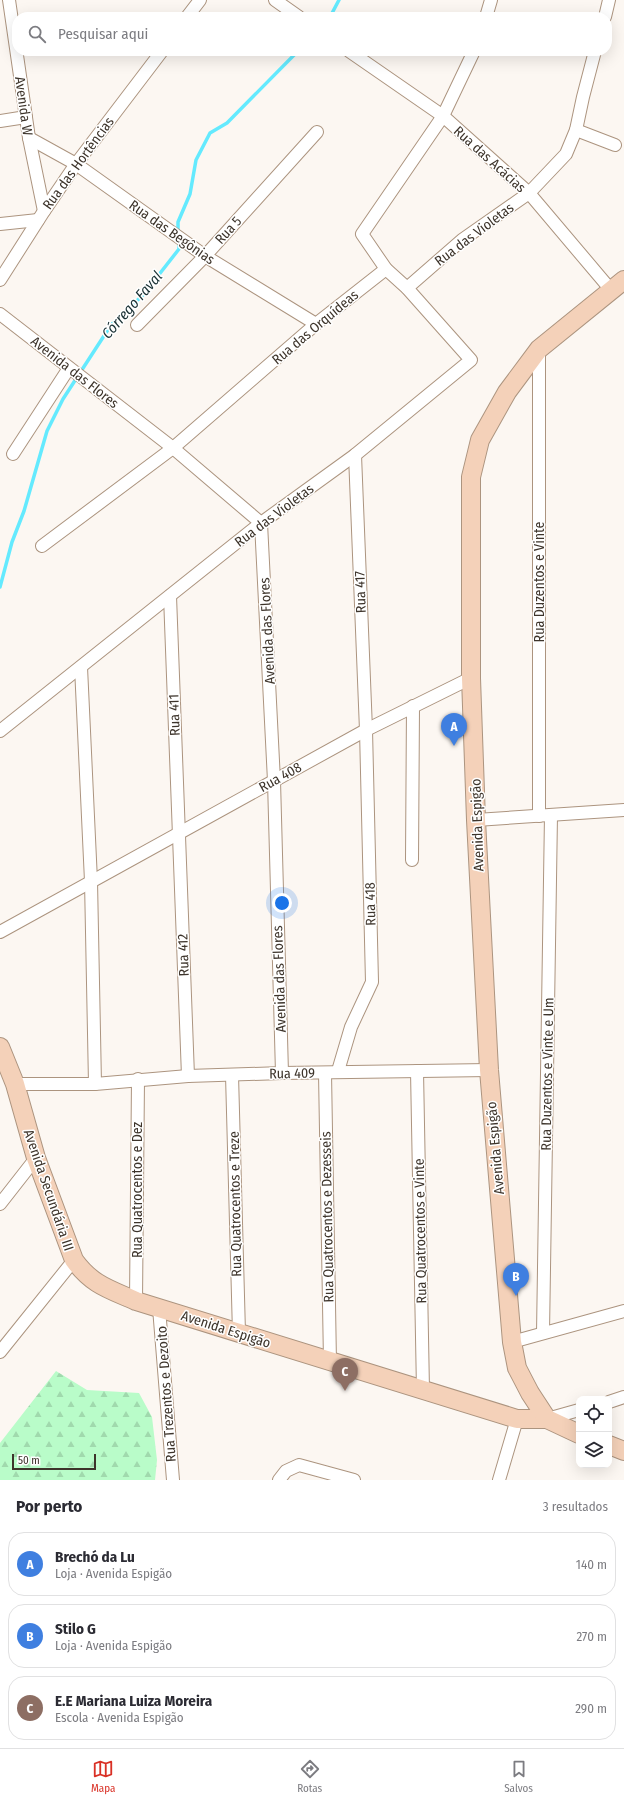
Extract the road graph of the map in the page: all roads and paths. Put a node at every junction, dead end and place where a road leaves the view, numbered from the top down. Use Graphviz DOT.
graph roads {
  1 [pos="9,0"];
  2 [pos="200,0"];
  3 [pos="275,0"];
  4 [pos="491,0"];
  5 [pos="610,0"];
  6 [pos="192,12"];
  7 [pos="292,12"];
  8 [pos="487,12"];
  9 [pos="606,12"];
  10 [pos="12,20"];
  11 [pos="17,56"];
  12 [pos="158,56"];
  13 [pos="356,56"];
  14 [pos="472,56"];
  15 [pos="594,56"];
  16 [pos="26,116"];
  17 [pos="443,116"];
  18 [pos="0,120"];
  19 [pos="576,130"];
  20 [pos="317,132"];
  21 [pos="29,138"];
  22 [pos="615,145"];
  23 [pos="76,164"];
  24 [pos="529,193"];
  25 [pos="41,215"];
  26 [pos="0,224"];
  27 [pos="205,256"];
  28 [pos="386,270"];
  29 [pos="0,280"];
  30 [pos="617,285"];
  31 [pos="407,288"];
  32 [pos="0,314"];
  33 [pos="316,324"];
  34 [pos="137,325"];
  35 [pos="539,349"];
  36 [pos="69,368"];
  37 [pos="173,448"];
  38 [pos="13,454"];
  39 [pos="355,455"];
  40 [pos="261,524"];
  41 [pos="42,546"];
  42 [pos="170,596"];
  43 [pos="81,667"];
  44 [pos="471,678"];
  45 [pos="413,706"];
  46 [pos="366,730"];
  47 [pos="0,731"];
  48 [pos="274,781"];
  49 [pos="624,810"];
  50 [pos="545,815"];
  51 [pos="476,820"];
  52 [pos="178,834"];
  53 [pos="412,860"];
  54 [pos="91,881"];
  55 [pos="0,932"];
  56 [pos="0,1049"];
  57 [pos="489,1070"];
  58 [pos="417,1071"];
  59 [pos="338,1072"];
  60 [pos="282,1073"];
  61 [pos="325,1073"];
  62 [pos="232,1075"];
  63 [pos="188,1076"];
  64 [pos="138,1080"];
  65 [pos="15,1084"];
  66 [pos="95,1084"];
  67 [pos="36,1158"];
  68 [pos="0,1204"];
  69 [pos="74,1260"];
  70 [pos="136,1301"];
  71 [pos="159,1308"];
  72 [pos="624,1311"];
  73 [pos="238,1333"];
  74 [pos="543,1333"];
  75 [pos="512,1342"];
  76 [pos="0,1352"];
  77 [pos="330,1362"];
  78 [pos="423,1390"];
  79 [pos="624,1398"];
  80 [pos="612,1401"];
  81 [pos="576,1411"];
  82 [pos="517,1419"];
  83 [pos="546,1419"];
  84 [pos="576,1433"];
  85 [pos="612,1446"];
  86 [pos="624,1451"];
  87 [pos="173,1480"];
  88 [pos="279,1480"];
  89 [pos="354,1480"];
  90 [pos="499,1480"];
  1 -- 10 [label="street, Avenida W"];
  2 -- 6 [label="street"];
  3 -- 7 [label="street"];
  4 -- 8 [label="street"];
  5 -- 9 [label="street"];
  11 -- 16 [label="street, Avenida W"];
  12 -- 23 [label="street, Rua das Hortências"];
  13 -- 17 [label="street, Rua das Acácias"];
  14 -- 17 [label="street"];
  15 -- 19 [label="street, Rua das Violetas"];
  16 -- 18 [label="street"];
  16 -- 21 [label="street, Avenida W"];
  17 -- 24 [label="street, Rua das Acácias"];
  17 -- 28 [label="street"];
  19 -- 22 [label="street"];
  19 -- 24 [label="street, Rua das Violetas"];
  20 -- 27 [label="street, Rua 5"];
  21 -- 23 [label="street, Rua das Begônias"];
  21 -- 25 [label="street, Avenida W"];
  23 -- 25 [label="street, Rua das Hortências"];
  23 -- 27 [label="street, Rua das Begônias"];
  24 -- 30 [label="street, Rua das Acácias"];
  24 -- 31 [label="street, Rua das Violetas"];
  25 -- 26 [label="street"];
  25 -- 29 [label="street, Rua das Hortências"];
  27 -- 33 [label="street, Rua das Begônias"];
  27 -- 34 [label="street, Rua 5"];
  28 -- 31 [label="street, Rua das Violetas"];
  28 -- 33 [label="street, Rua das Orquídeas"];
  30 -- 35 [label="street, Avenida Espigão"];
  31 -- 39 [label="street, Rua das Violetas"];
  32 -- 36 [label="street, Avenida das Flores"];
  33 -- 37 [label="street, Rua das Orquídeas"];
  35 -- 44 [label="street, Avenida Espigão"];
  35 -- 50 [label="street, Rua Duzentos e Vinte"];
  36 -- 37 [label="street, Avenida das Flores"];
  36 -- 38 [label="street"];
  37 -- 40 [label="street, Avenida das Flores"];
  37 -- 41 [label="street, Rua das Orquídeas"];
  39 -- 40 [label="street, Rua das Violetas"];
  39 -- 46 [label="street, Rua 417"];
  40 -- 42 [label="street, Rua das Violetas"];
  40 -- 48 [label="street, Avenida das Flores"];
  42 -- 43 [label="street, Rua das Violetas"];
  42 -- 52 [label="street, Rua 411"];
  43 -- 47 [label="street, Rua das Violetas"];
  43 -- 54 [label="street"];
  44 -- 45 [label="street, Rua 408"];
  44 -- 51 [label="street, Avenida Espigão"];
  45 -- 46 [label="street, Rua 408"];
  45 -- 53 [label="street"];
  46 -- 48 [label="street, Rua 408"];
  46 -- 59 [label="street, Rua 418"];
  48 -- 52 [label="street, Rua 408"];
  48 -- 60 [label="street, Avenida das Flores"];
  49 -- 50 [label="street"];
  50 -- 51 [label="street"];
  50 -- 74 [label="street, Rua Duzentos e Vinte e Um"];
  51 -- 57 [label="street, Avenida Espigão"];
  52 -- 54 [label="street, Rua 408"];
  52 -- 63 [label="street, Rua 412"];
  54 -- 55 [label="street, Rua 408"];
  54 -- 66 [label="street"];
  56 -- 65 [label="street, Avenida Secundária III"];
  57 -- 58 [label="street, Rua 409"];
  57 -- 75 [label="street, Avenida Espigão"];
  58 -- 59 [label="street, Rua 409"];
  58 -- 78 [label="street, Rua Quatrocentos e Vinte"];
  59 -- 61 [label="street, Rua 409"];
  60 -- 61 [label="street, Rua 409"];
  60 -- 62 [label="street, Rua 409"];
  61 -- 77 [label="street, Rua Quatrocentos e Dezesseis"];
  62 -- 63 [label="street, Rua 409"];
  62 -- 73 [label="street, Rua Quatrocentos e Treze"];
  63 -- 64 [label="street, Rua 409"];
  64 -- 66 [label="street, Rua 409"];
  64 -- 70 [label="street, Rua Quatrocentos e Dez"];
  65 -- 66 [label="street, Rua 409"];
  65 -- 67 [label="street, Avenida Secundária III"];
  67 -- 68 [label="street"];
  67 -- 69 [label="street, Avenida Secundária III"];
  69 -- 70 [label="street, Avenida Secundária III"];
  69 -- 76 [label="street"];
  70 -- 71 [label="street, Avenida Espigão"];
  71 -- 73 [label="street, Avenida Espigão"];
  71 -- 87 [label="street, Rua Trezentos e Dezoito"];
  72 -- 74 [label="street"];
  73 -- 77 [label="street, Avenida Espigão"];
  74 -- 75 [label="street"];
  75 -- 83 [label="street, Avenida Espigão"];
  77 -- 78 [label="street, Avenida Espigão"];
  78 -- 82 [label="street, Avenida Espigão"];
  79 -- 80 [label="street"];
  81 -- 83 [label="street"];
  82 -- 83 [label="street, Avenida Espigão"];
  82 -- 90 [label="street"];
  83 -- 84 [label="street, Avenida Espigão"];
  85 -- 86 [label="street"];
  88 -- 89 [label="street"];
}
